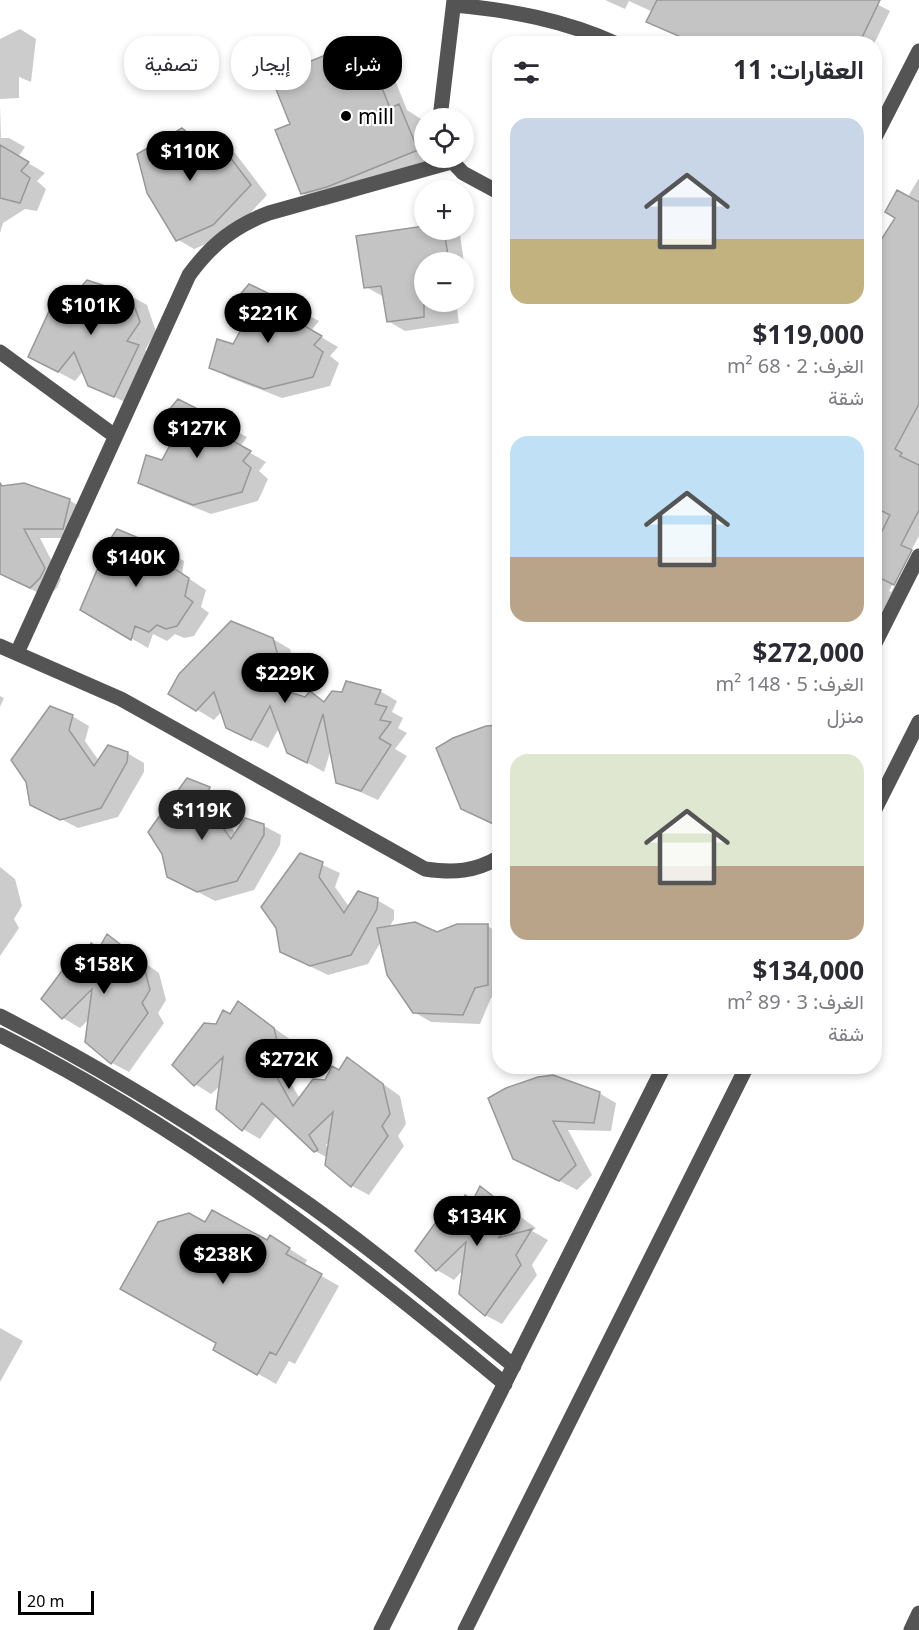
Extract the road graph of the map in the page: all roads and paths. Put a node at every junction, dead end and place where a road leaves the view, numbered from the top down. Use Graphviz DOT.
graph roads {
  1 [pos="454,2"];
  2 [pos="595,36"];
  3 [pos="919,51"];
  4 [pos="441,108"];
  5 [pos="882,123"];
  6 [pos="423,168"];
  7 [pos="458,168"];
  8 [pos="492,189"];
  9 [pos="0,352"];
  10 [pos="115,436"];
  11 [pos="919,556"];
  12 [pos="882,629"];
  13 [pos="0,646"];
  14 [pos="17,653"];
  15 [pos="919,722"];
  16 [pos="882,795"];
  17 [pos="492,861"];
  18 [pos="0,1016"];
  19 [pos="0,1035"];
  20 [pos="660,1074"];
  21 [pos="743,1074"];
  22 [pos="514,1366"];
  23 [pos="505,1383"];
  24 [pos="919,1613"];
  25 [pos="381,1630"];
  26 [pos="465,1630"];
  27 [pos="911,1630"];
  1 -- 2 [label="street"];
  1 -- 4 [label="street"];
  3 -- 5 [label="street"];
  6 -- 10 [label="street"];
  7 -- 8 [label="street"];
  9 -- 10 [label="street"];
  10 -- 14 [label="street"];
  11 -- 12 [label="street"];
  13 -- 14 [label="street"];
  14 -- 17 [label="street"];
  15 -- 16 [label="street"];
  18 -- 22 [label="street"];
  19 -- 23 [label="street"];
  20 -- 22 [label="street"];
  21 -- 26 [label="street"];
  22 -- 23 [label="street"];
  23 -- 25 [label="street"];
  24 -- 27 [label="street"];
}
